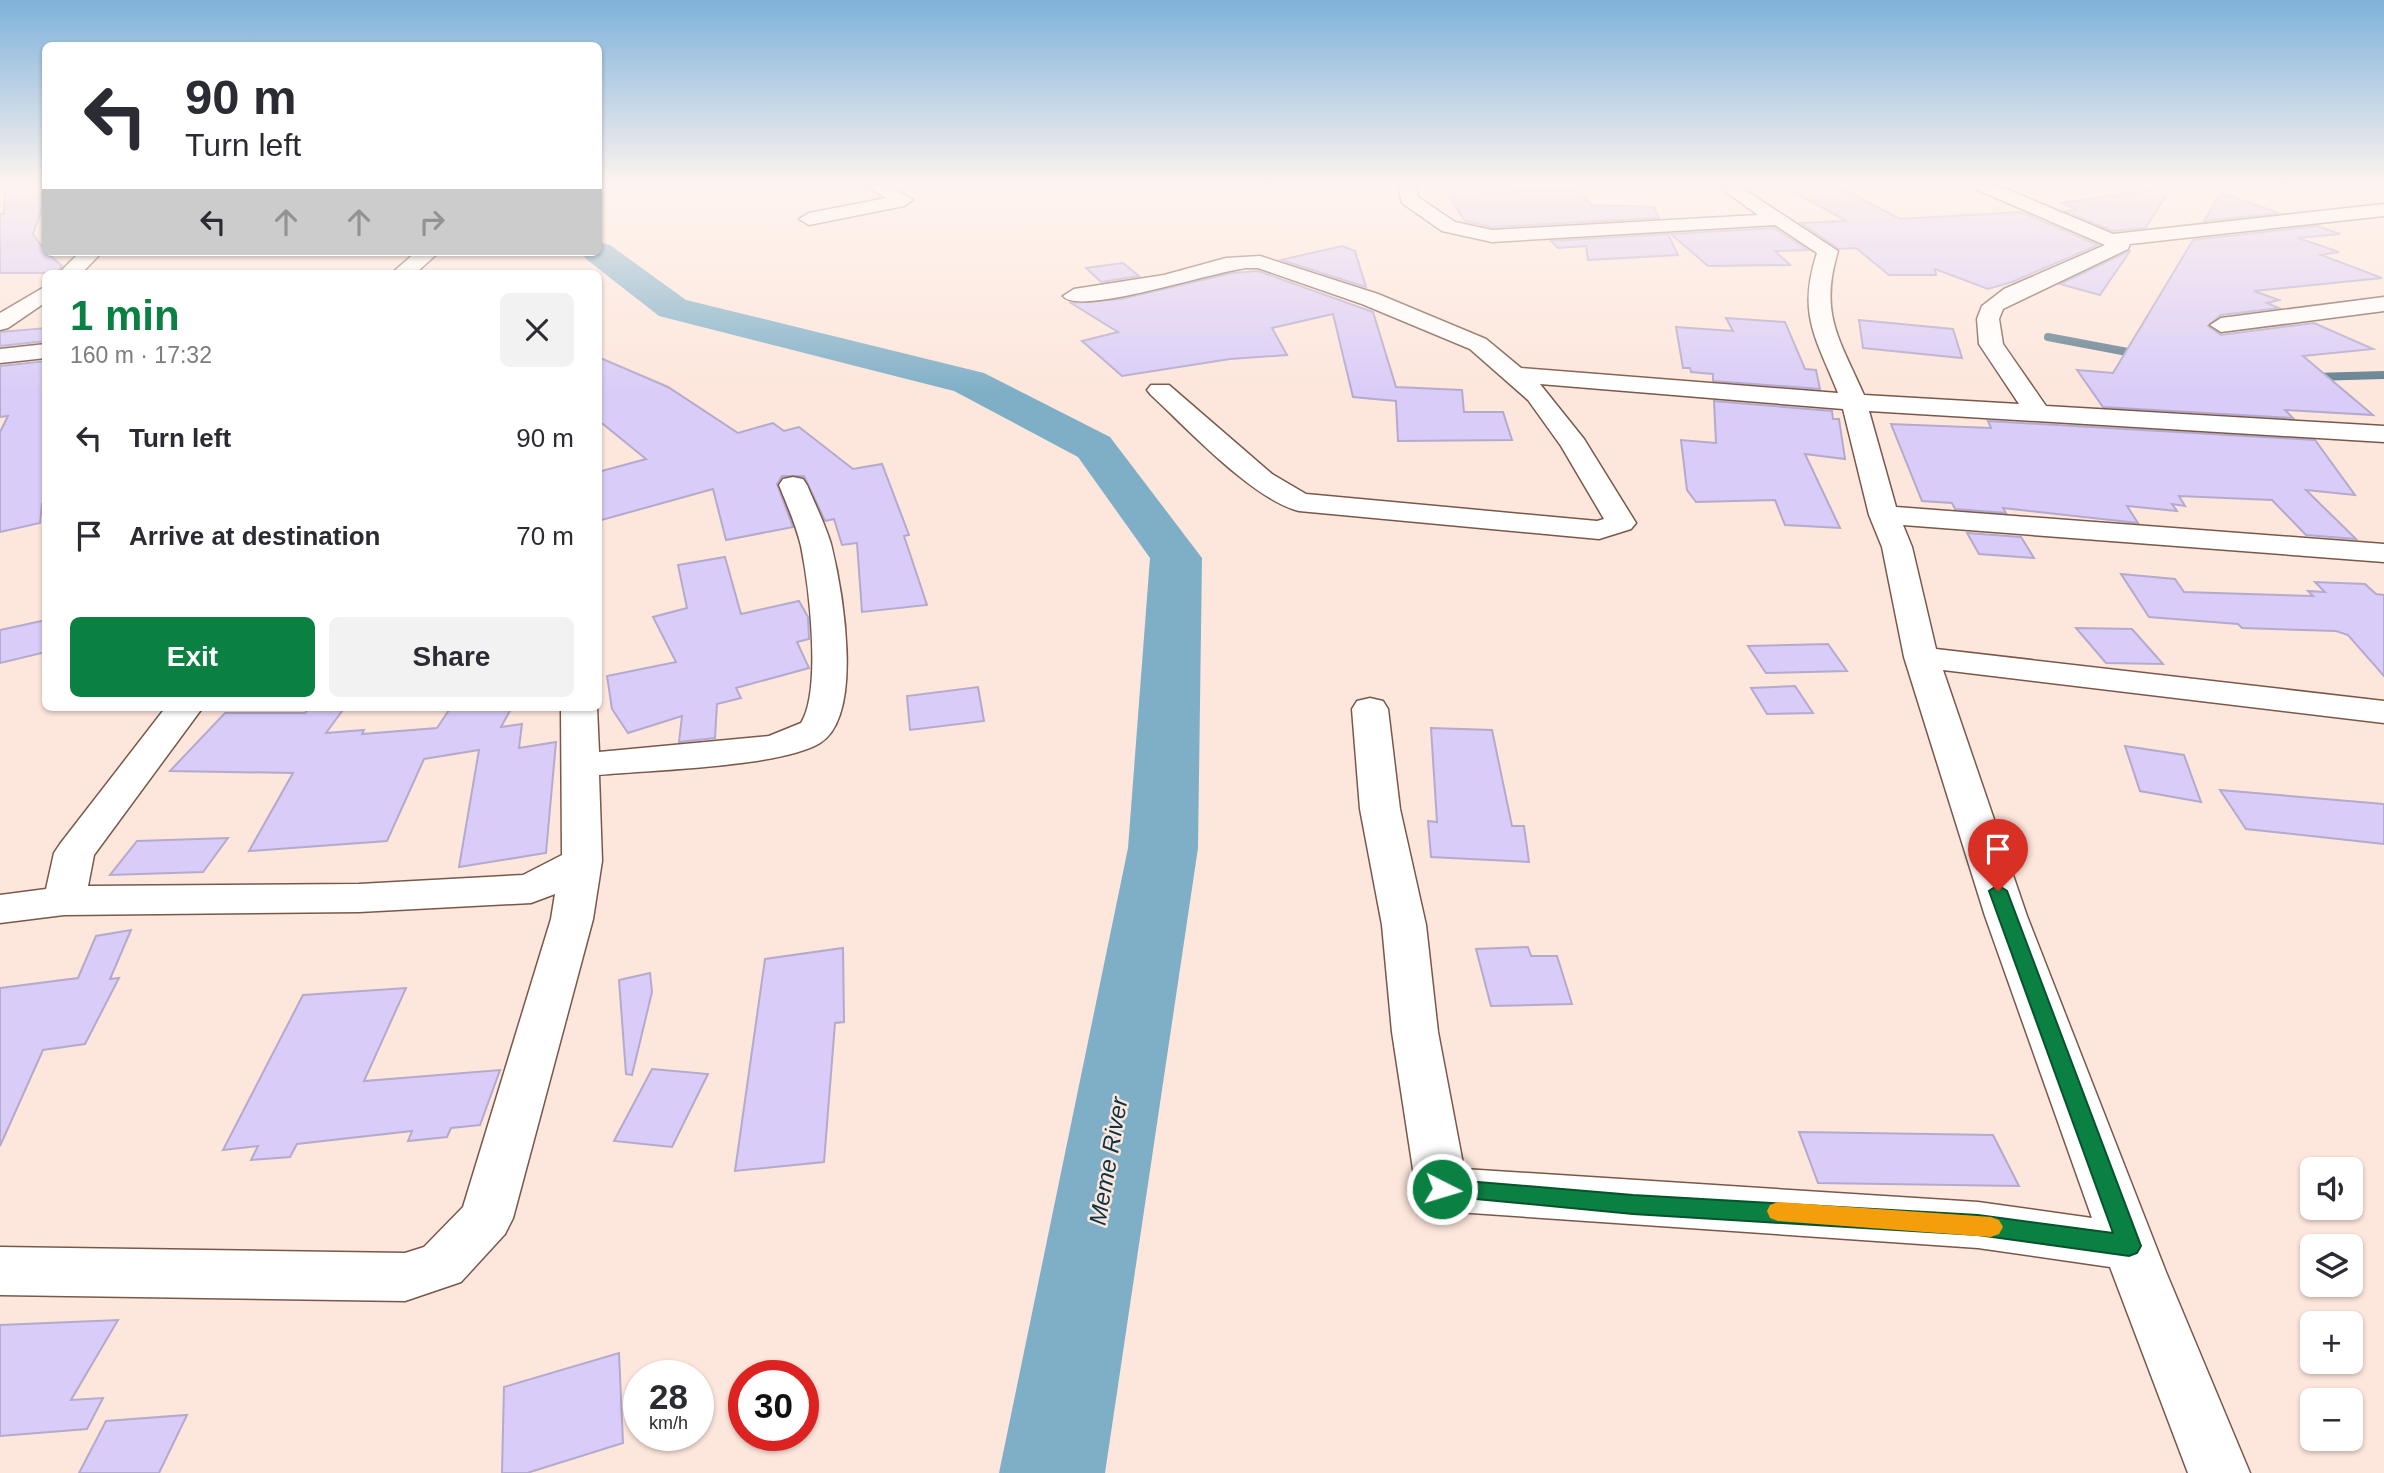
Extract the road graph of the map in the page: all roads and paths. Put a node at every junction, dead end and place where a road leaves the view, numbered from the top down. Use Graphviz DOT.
graph roads {
  1 [pos="1827,255"];
  2 [pos="2099,255"];
  3 [pos="88,256"];
  4 [pos="424,256"];
  5 [pos="73,270"];
  6 [pos="407,270"];
  7 [pos="42,295"];
  8 [pos="1074,296"];
  9 [pos="2384,304"];
  10 [pos="0,323"];
  11 [pos="2221,326"];
  12 [pos="42,351"];
  13 [pos="0,356"];
  14 [pos="1514,376"];
  15 [pos="1160,390"];
  16 [pos="1854,402"];
  17 [pos="2039,415"];
  18 [pos="2384,434"];
  19 [pos="793,485"];
  20 [pos="1884,516"];
  21 [pos="2384,553"];
  22 [pos="1921,657"];
  23 [pos="1370,709"];
  24 [pos="182,711"];
  25 [pos="579,711"];
  26 [pos="2384,712"];
  27 [pos="581,765"];
  28 [pos="582,861"];
  29 [pos="531,888"];
  30 [pos="64,901"];
  31 [pos="0,909"];
  32 [pos="572,919"];
  33 [pos="2129,1246"];
  34 [pos="0,1271"];
  35 [pos="2219,1473"];
  1 -- 16 [label="street"];
  2 -- 17 [label="street"];
  3 -- 5 [label="street"];
  4 -- 6 [label="street"];
  7 -- 10 [label="street"];
  8 -- 14 [label="street"];
  9 -- 11 [label="street"];
  12 -- 13 [label="street"];
  14 -- 15 [label="street"];
  14 -- 16 [label="street"];
  16 -- 17 [label="street"];
  16 -- 20 [label="street"];
  17 -- 18 [label="street"];
  19 -- 27 [label="street"];
  20 -- 21 [label="street"];
  20 -- 22 [label="street"];
  22 -- 26 [label="street"];
  22 -- 33 [label="street"];
  23 -- 33 [label="street"];
  24 -- 30 [label="street"];
  25 -- 27 [label="street"];
  27 -- 28 [label="street"];
  28 -- 29 [label="street"];
  28 -- 32 [label="street"];
  29 -- 30 [label="street"];
  29 -- 32 [label="street"];
  30 -- 31 [label="street"];
  32 -- 34 [label="street"];
  33 -- 35 [label="street"];
}
